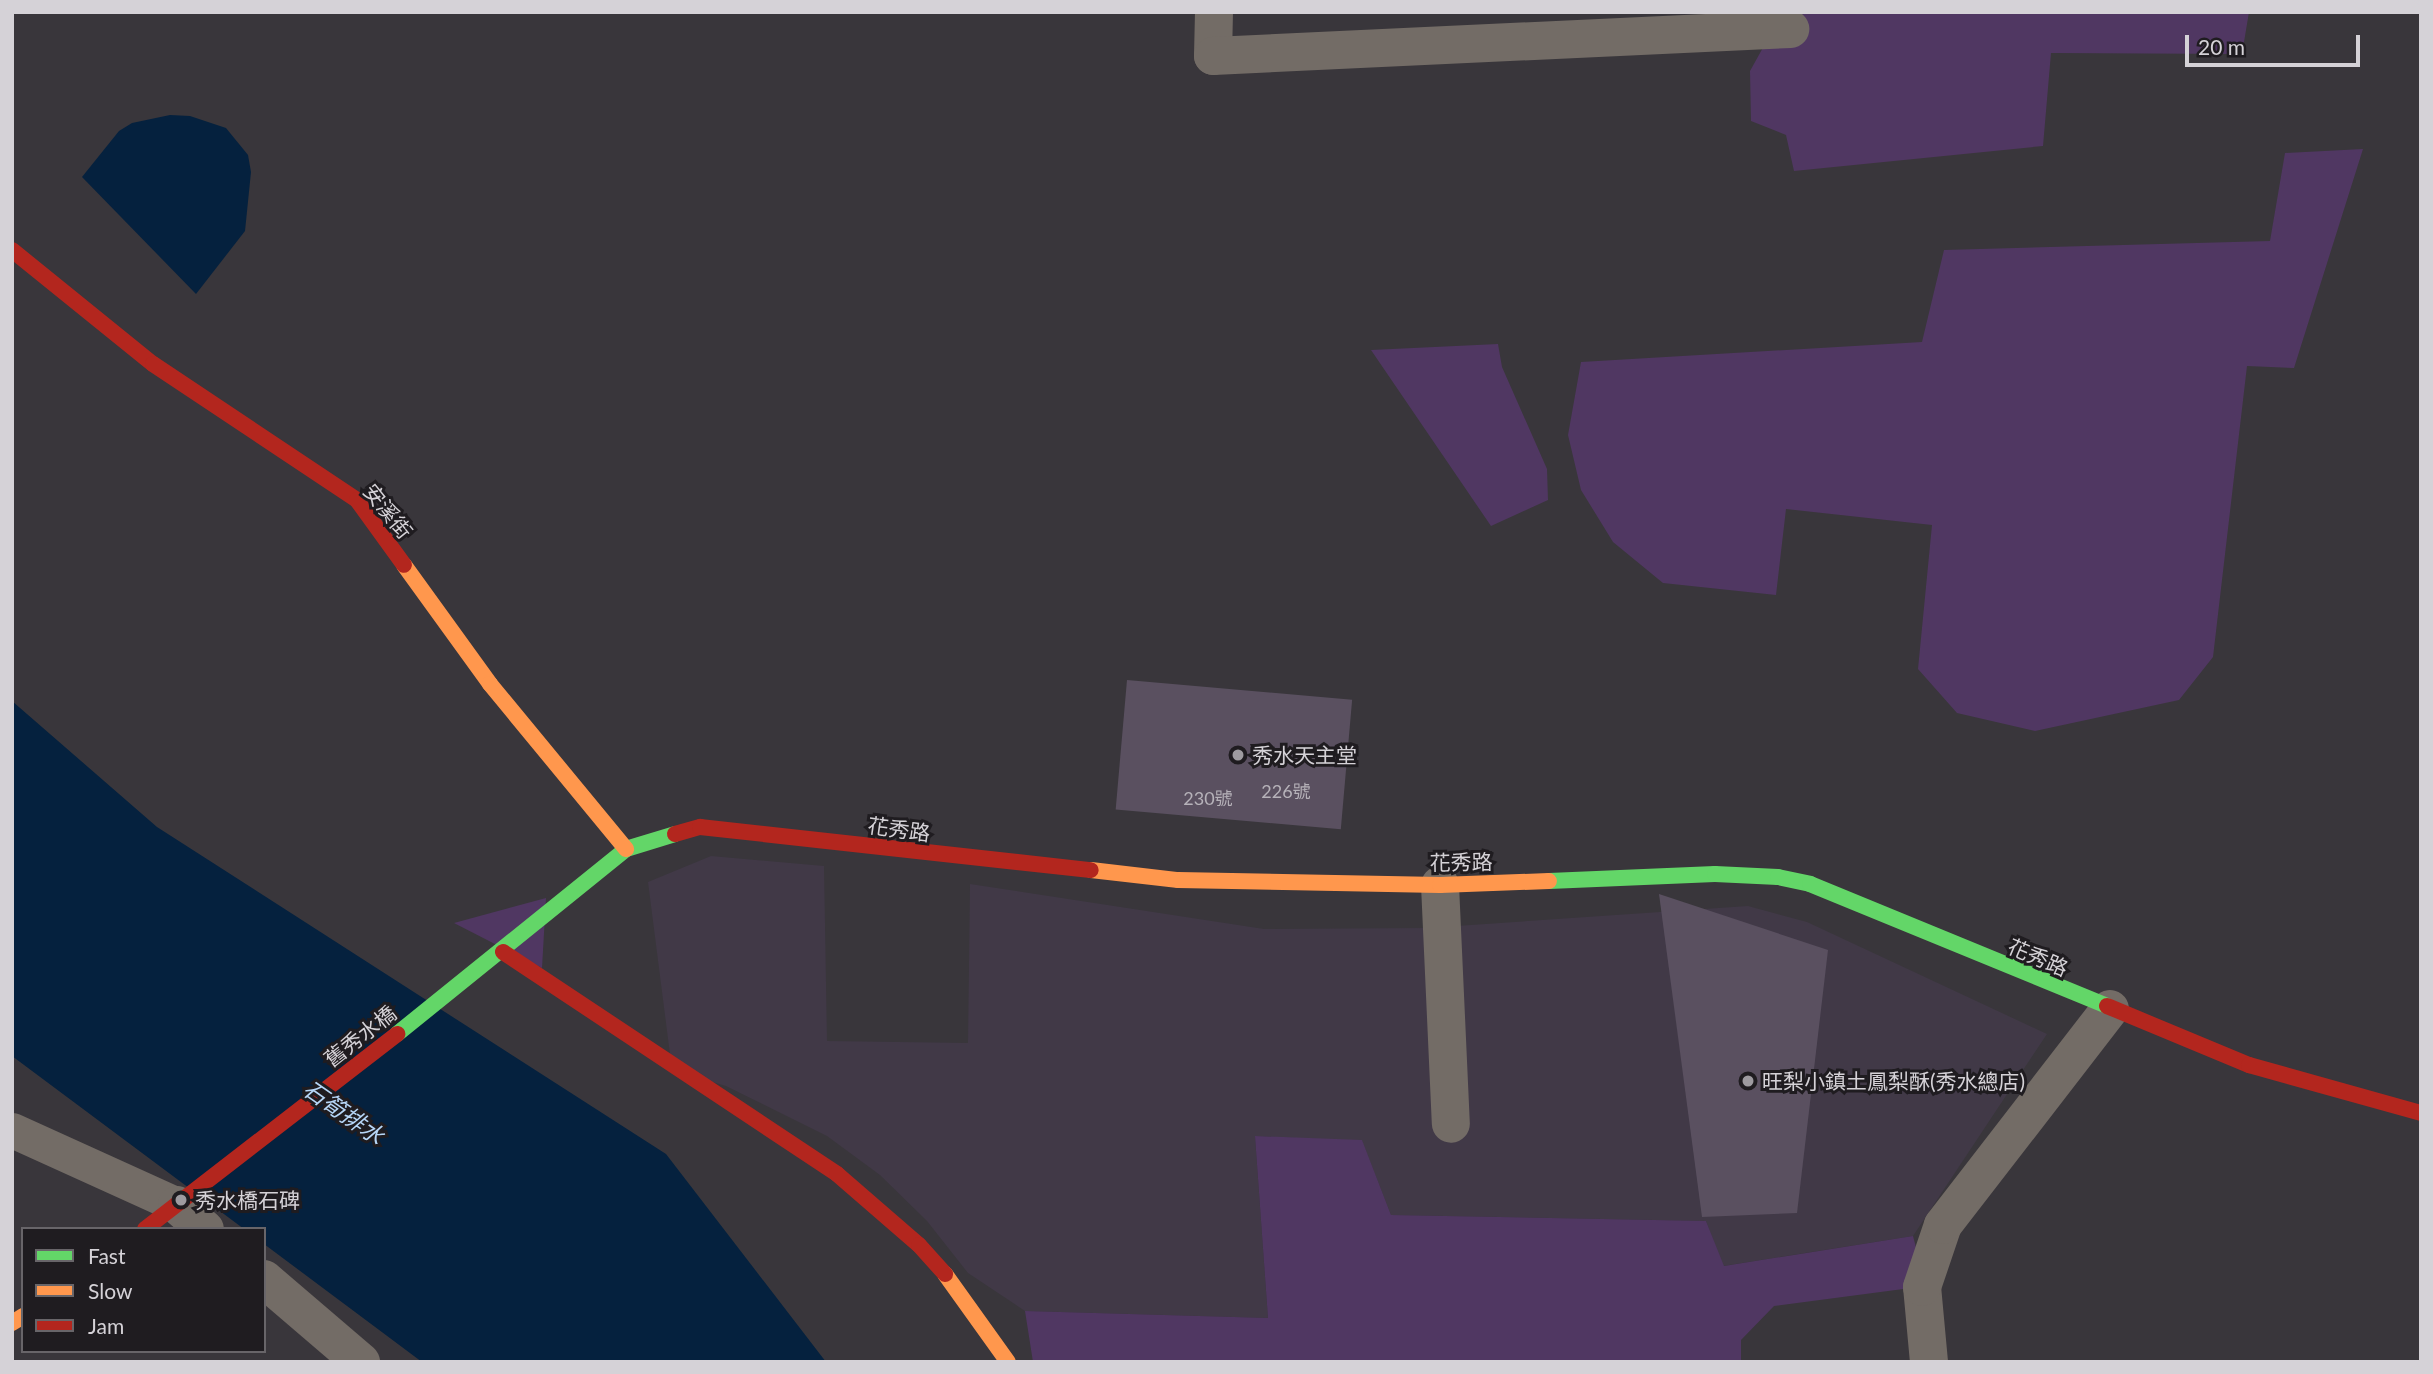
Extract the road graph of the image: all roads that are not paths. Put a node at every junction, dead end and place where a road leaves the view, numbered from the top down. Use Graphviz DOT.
graph roads {
  1 [pos="1214,12"];
  2 [pos="1790,29"];
  3 [pos="12,250"];
  4 [pos="626,849"];
  5 [pos="1440,885"];
  6 [pos="503,952"];
  7 [pos="2110,1009"];
  8 [pos="2421,1113"];
  9 [pos="1451,1124"];
  10 [pos="12,1130"];
  11 [pos="191,1217"];
  12 [pos="153,1227"];
  13 [pos="266,1281"];
  14 [pos="361,1362"];
  15 [pos="1008,1362"];
  16 [pos="1928,1362"];
  1 -- 2 [label="street"];
  3 -- 4 [label="street, 安溪街"];
  4 -- 5 [label="street, 花秀路"];
  4 -- 6 [label="street, 花秀路"];
  5 -- 7 [label="street, 花秀路"];
  5 -- 9 [label="street"];
  6 -- 11 [label="street, 舊秀水橋"];
  6 -- 15 [label="street"];
  7 -- 8 [label="street, 花秀路"];
  7 -- 16 [label="street"];
  10 -- 11 [label="lane"];
  11 -- 12 [label="street, 舊秀水橋"];
  13 -- 14 [label="street"];
}
